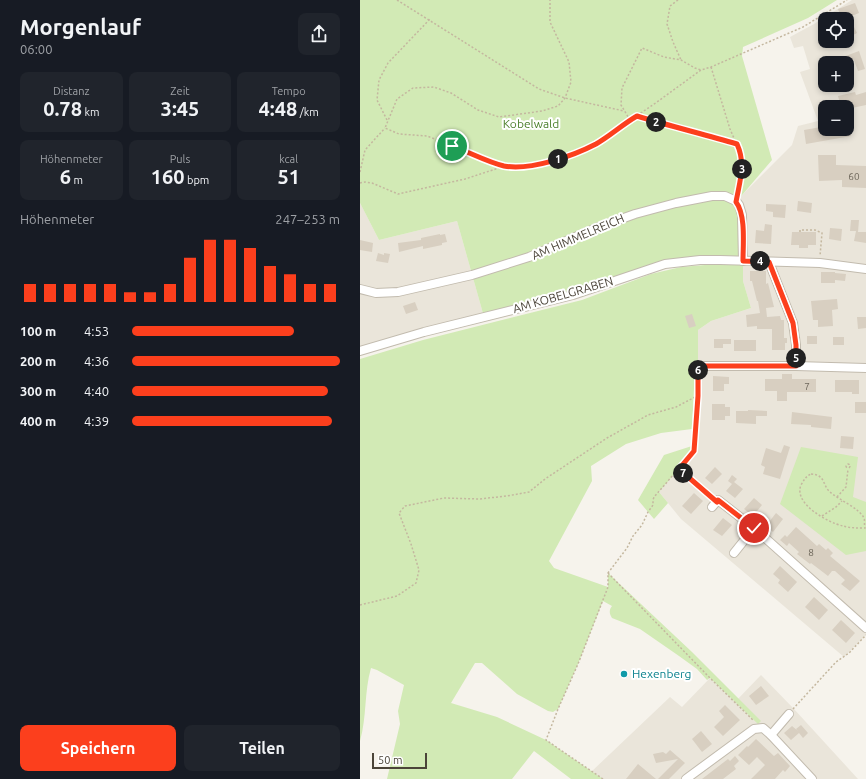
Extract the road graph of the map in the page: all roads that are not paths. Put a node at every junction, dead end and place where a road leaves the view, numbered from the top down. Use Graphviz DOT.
graph roads {
  1 [pos="743,261"];
  2 [pos="769,262"];
  3 [pos="866,269"];
  4 [pos="360,289"];
  5 [pos="360,351"];
  6 [pos="698,366"];
  7 [pos="796,366"];
  8 [pos="866,368"];
  9 [pos="715,504"];
  10 [pos="754,528"];
  11 [pos="734,553"];
  12 [pos="866,628"];
  13 [pos="789,714"];
  14 [pos="771,735"];
  15 [pos="686,779"];
  16 [pos="812,779"];
  1 -- 2 [label="street, AM KOBELGRABEN"];
  1 -- 4 [label="street, AM HIMMELREICH"];
  1 -- 5 [label="street, AM KOBELGRABEN"];
  2 -- 3 [label="street, AM KOBELGRABEN"];
  2 -- 7 [label="street"];
  6 -- 7 [label="street"];
  7 -- 8 [label="street"];
  9 -- 10 [label="street"];
  10 -- 11 [label="street"];
  10 -- 12 [label="street"];
  13 -- 14 [label="street"];
  14 -- 15 [label="street"];
  14 -- 16 [label="street"];
}
